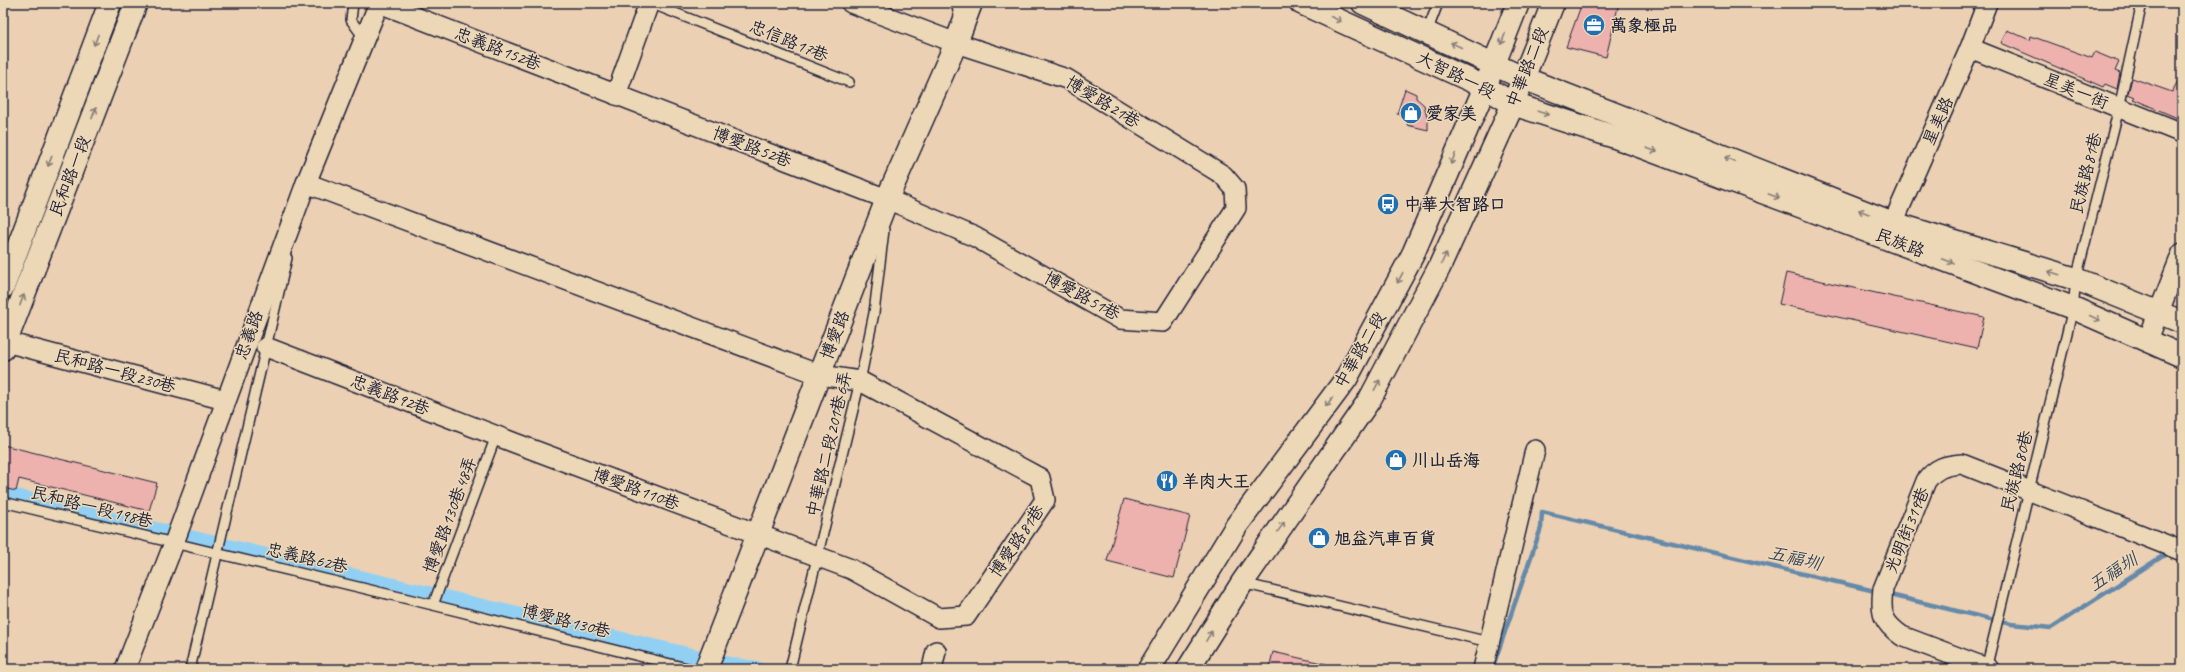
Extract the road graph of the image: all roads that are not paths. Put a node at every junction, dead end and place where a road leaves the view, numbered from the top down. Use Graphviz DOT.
graph roads {
  1 [pos="110,3"];
  2 [pos="136,3"];
  3 [pos="353,3"];
  4 [pos="379,3"];
  5 [pos="649,3"];
  6 [pos="851,3"];
  7 [pos="956,3"];
  8 [pos="971,3"];
  9 [pos="1301,3"];
  10 [pos="1363,3"];
  11 [pos="1438,3"];
  12 [pos="1518,3"];
  13 [pos="1553,3"];
  14 [pos="1987,3"];
  15 [pos="2142,3"];
  16 [pos="1427,32"];
  17 [pos="959,36"];
  18 [pos="364,38"];
  19 [pos="1970,48"];
  20 [pos="1494,63"];
  21 [pos="1524,78"];
  22 [pos="849,82"];
  23 [pos="1485,87"];
  24 [pos="616,95"];
  25 [pos="1513,104"];
  26 [pos="2119,108"];
  27 [pos="1618,127"];
  28 [pos="2182,133"];
  29 [pos="306,183"];
  30 [pos="1236,189"];
  31 [pos="887,199"];
  32 [pos="1891,231"];
  33 [pos="2182,254"];
  34 [pos="2076,279"];
  35 [pos="3,287"];
  36 [pos="2073,308"];
  37 [pos="2159,313"];
  38 [pos="2182,322"];
  39 [pos="2147,342"];
  40 [pos="4,345"];
  41 [pos="266,347"];
  42 [pos="2182,356"];
  43 [pos="820,375"];
  44 [pos="860,381"];
  45 [pos="225,400"];
  46 [pos="496,436"];
  47 [pos="515,443"];
  48 [pos="1535,450"];
  49 [pos="2029,490"];
  50 [pos="3,502"];
  51 [pos="758,534"];
  52 [pos="174,543"];
  53 [pos="2175,548"];
  54 [pos="217,553"];
  55 [pos="819,557"];
  56 [pos="1242,583"];
  57 [pos="433,605"];
  58 [pos="1489,642"];
  59 [pos="124,669"];
  60 [pos="190,669"];
  61 [pos="691,669"];
  62 [pos="706,669"];
  63 [pos="790,669"];
  64 [pos="1149,669"];
  65 [pos="1188,669"];
  66 [pos="1483,669"];
  67 [pos="1987,669"];
  1 -- 35 [label="street, 民和路一段, one-way"];
  40 -- 2 [label="street, 民和路一段, one-way"];
  3 -- 18 [label="lane"];
  4 -- 18 [label="street, 忠義路"];
  4 -- 24 [label="street, 忠義路152巷"];
  5 -- 22 [label="lane, 忠信路17巷"];
  5 -- 24 [label="street"];
  6 -- 17 [label="street, 博愛路21巷"];
  7 -- 17 [label="lane"];
  8 -- 17 [label="street, 博愛路"];
  9 -- 23 [label="street, 大智路一段, one-way"];
  10 -- 16 [label="street, 大智路一段"];
  11 -- 16 [label="lane"];
  12 -- 20 [label="street, 中華路二段, one-way"];
  13 -- 21 [label="street, 中華路二段"];
  14 -- 19 [label="street, 星美路"];
  15 -- 26 [label="lane, 民族路81巷"];
  20 -- 16 [label="street, 大智路一段, one-way"];
  17 -- 30 [label="street, 博愛路21巷"];
  17 -- 31 [label="street, 博愛路"];
  18 -- 29 [label="street, 忠義路"];
  19 -- 26 [label="street, 星美一街"];
  19 -- 32 [label="street, 星美路"];
  20 -- 21 [label="street, 大智路一段"];
  20 -- 23 [label="street, 中華路二段"];
  21 -- 25 [label="street, 中華路二段"];
  21 -- 27 [label="street, 大智路一段"];
  23 -- 25 [label="street, 大智路一段"];
  23 -- 64 [label="street, 中華路二段, one-way"];
  24 -- 31 [label="street, 博愛路52巷"];
  25 -- 27 [label="street, 大智路一段, one-way"];
  56 -- 25 [label="street, 中華路二段, one-way"];
  26 -- 28 [label="street, 星美一街"];
  26 -- 34 [label="lane, 民族路81巷"];
  27 -- 32 [label="street, 民族路"];
  29 -- 41 [label="lane"];
  29 -- 43 [label="street, 博愛路81巷"];
  29 -- 45 [label="street, 忠義路"];
  30 -- 31 [label="street, 博愛路51巷"];
  31 -- 43 [label="street, 博愛路"];
  31 -- 44 [label="lane, 中華路二段201巷6弄"];
  34 -- 32 [label="street, 民族路, one-way"];
  32 -- 36 [label="street, 民族路, one-way"];
  33 -- 37 [label="street"];
  34 -- 36 [label="lane, 民族路80巷"];
  34 -- 37 [label="street, 民族路"];
  36 -- 39 [label="street, 民族路, one-way"];
  36 -- 49 [label="lane, 民族路80巷"];
  37 -- 38 [label="street, 民族路"];
  37 -- 39 [label="street"];
  39 -- 42 [label="street, 民族路"];
  40 -- 45 [label="street, 民和路一段230巷"];
  41 -- 46 [label="street, 忠義路92巷"];
  41 -- 54 [label="lane"];
  43 -- 44 [label="street, 博愛路81巷"];
  43 -- 51 [label="street, 博愛路"];
  44 -- 55 [label="lane, 中華路二段201巷6弄"];
  44 -- 55 [label="street, 博愛路81巷"];
  45 -- 52 [label="street, 忠義路"];
  46 -- 47 [label="street, 忠義路92巷"];
  46 -- 57 [label="lane, 博愛路130巷48弄"];
  47 -- 51 [label="street, 博愛路110巷"];
  48 -- 58 [label="street"];
  49 -- 53 [label="street, 光明街319巷"];
  49 -- 67 [label="lane, 民族路80巷"];
  49 -- 67 [label="street, 光明街319巷"];
  50 -- 52 [label="lane, 民和路一段198巷"];
  51 -- 55 [label="street, 博愛路81巷"];
  51 -- 62 [label="street, 博愛路"];
  52 -- 54 [label="lane, 忠義路62巷"];
  52 -- 59 [label="street, 忠義路"];
  54 -- 57 [label="lane, 忠義路62巷"];
  54 -- 60 [label="lane"];
  55 -- 63 [label="lane, 中華路二段201巷6弄"];
  56 -- 58 [label="lane"];
  65 -- 56 [label="street, 中華路二段, one-way"];
  57 -- 61 [label="lane, 博愛路130巷"];
  58 -- 66 [label="street"];
}
